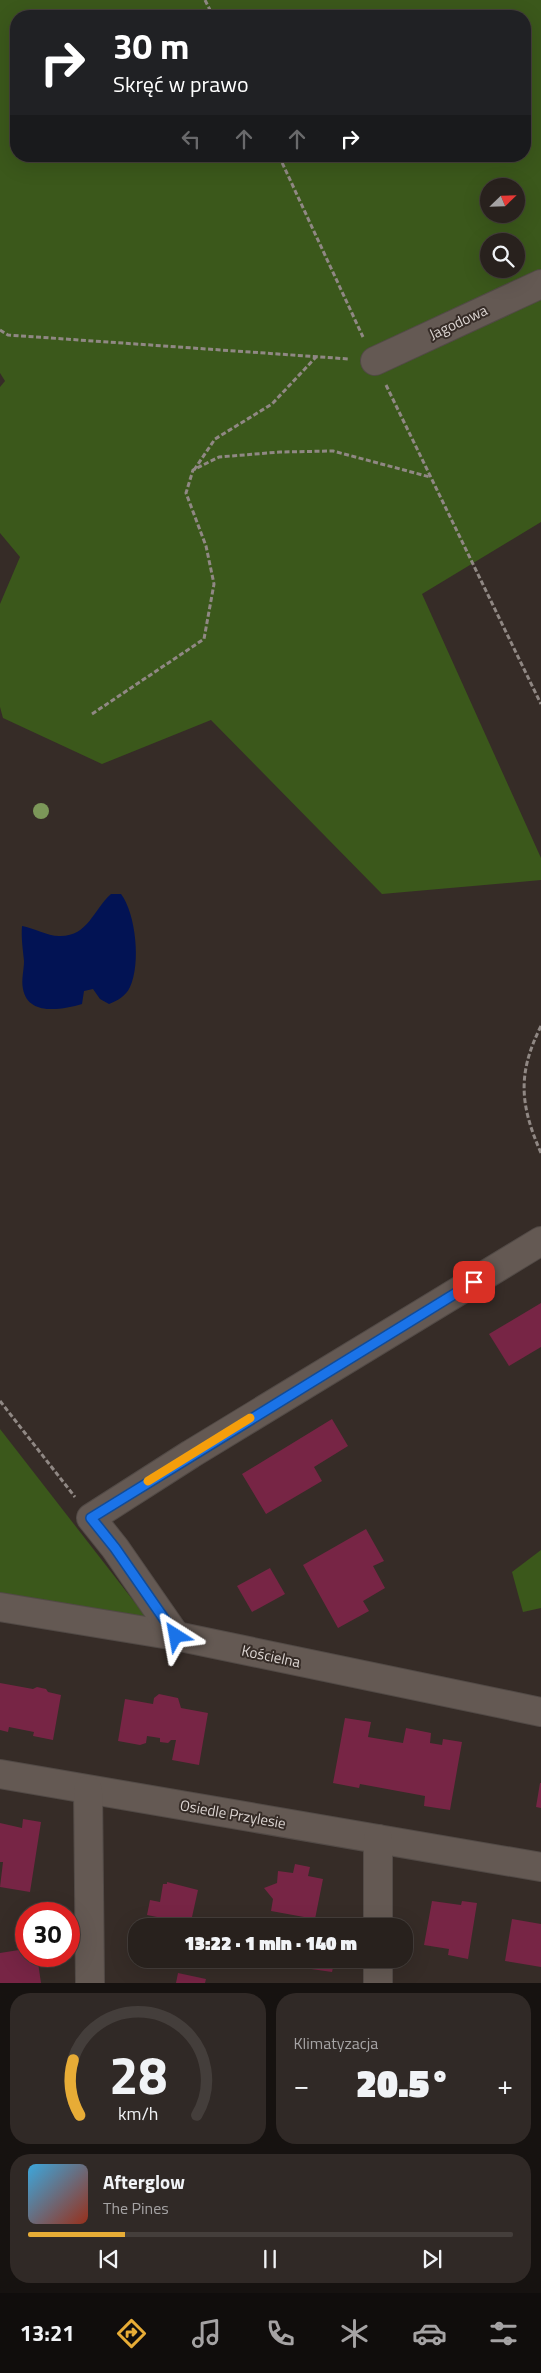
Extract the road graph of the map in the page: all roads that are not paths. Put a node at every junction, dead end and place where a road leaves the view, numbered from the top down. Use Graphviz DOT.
graph roads {
  1 [pos="541,284"];
  2 [pos="375,361"];
  3 [pos="541,1241"];
  4 [pos="0,1607"];
  5 [pos="176,1636"];
  6 [pos="541,1712"];
  7 [pos="0,1774"];
  8 [pos="88,1790"];
  9 [pos="378,1839"];
  10 [pos="541,1867"];
  11 [pos="378,1918"];
  12 [pos="378,1968"];
  13 [pos="90,1983"];
  14 [pos="378,1983"];
  1 -- 2 [label="street, Jagodowa"];
  3 -- 5 [label="street"];
  4 -- 5 [label="street, Kościelna"];
  5 -- 6 [label="street, Kościelna"];
  7 -- 8 [label="street, Osiedle Przylesie"];
  8 -- 9 [label="street, Osiedle Przylesie"];
  8 -- 13 [label="street"];
  9 -- 10 [label="street, Osiedle Przylesie"];
  9 -- 11 [label="street"];
  12 -- 14 [label="street"];
}
